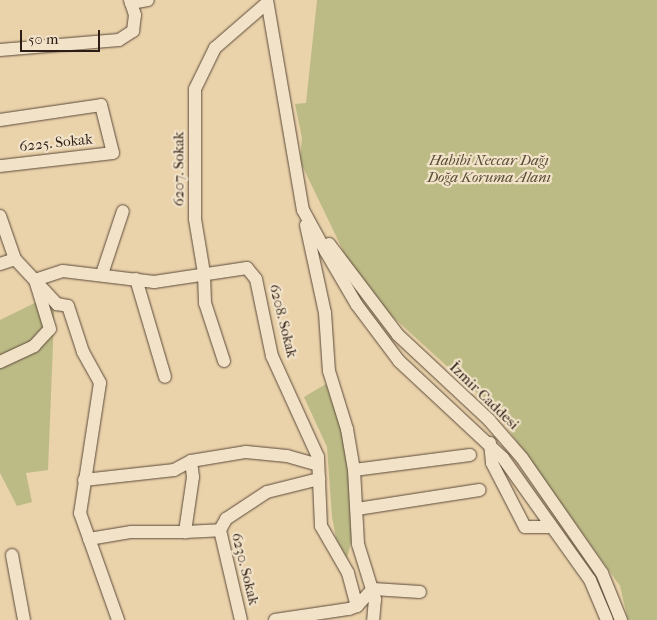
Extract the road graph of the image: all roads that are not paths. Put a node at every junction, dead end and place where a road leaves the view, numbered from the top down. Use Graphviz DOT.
graph roads {
  1 [pos="148,0"];
  2 [pos="267,1"];
  3 [pos="131,2"];
  4 [pos="0,50"];
  5 [pos="0,120"];
  6 [pos="0,166"];
  7 [pos="303,210"];
  8 [pos="123,211"];
  9 [pos="0,216"];
  10 [pos="15,259"];
  11 [pos="0,264"];
  12 [pos="204,273"];
  13 [pos="102,274"];
  14 [pos="136,279"];
  15 [pos="34,280"];
  16 [pos="224,361"];
  17 [pos="0,362"];
  18 [pos="165,377"];
  19 [pos="490,443"];
  20 [pos="470,455"];
  21 [pos="191,461"];
  22 [pos="318,465"];
  23 [pos="354,470"];
  24 [pos="319,479"];
  25 [pos="84,480"];
  26 [pos="480,490"];
  27 [pos="357,509"];
  28 [pos="551,527"];
  29 [pos="220,530"];
  30 [pos="185,532"];
  31 [pos="89,539"];
  32 [pos="12,555"];
  33 [pos="373,589"];
  34 [pos="420,592"];
  35 [pos="357,606"];
  36 [pos="316,618"];
  37 [pos="24,620"];
  38 [pos="118,620"];
  39 [pos="240,620"];
  40 [pos="275,620"];
  41 [pos="373,620"];
  42 [pos="607,620"];
  43 [pos="621,620"];
  1 -- 3 [label="street"];
  2 -- 7 [label="street, İzmir Caddesi"];
  2 -- 12 [label="street, 6207. Sokak"];
  3 -- 4 [label="street"];
  5 -- 6 [label="street, 6225. Sokak"];
  7 -- 19 [label="street, İzmir Caddesi"];
  7 -- 23 [label="street"];
  7 -- 43 [label="street, İzmir Caddesi"];
  8 -- 13 [label="street"];
  9 -- 10 [label="street"];
  10 -- 11 [label="street"];
  10 -- 15 [label="street"];
  12 -- 14 [label="street, 6208. Sokak"];
  12 -- 16 [label="street, 6207. Sokak"];
  12 -- 22 [label="street, 6208. Sokak"];
  13 -- 14 [label="street, 6208. Sokak"];
  13 -- 15 [label="street, 6208. Sokak"];
  14 -- 18 [label="street"];
  15 -- 17 [label="street"];
  15 -- 25 [label="street"];
  19 -- 28 [label="street, İzmir Caddesi"];
  19 -- 28 [label="street"];
  20 -- 23 [label="street"];
  21 -- 22 [label="street"];
  21 -- 25 [label="street"];
  21 -- 30 [label="street"];
  22 -- 24 [label="street, 6208. Sokak"];
  23 -- 27 [label="street"];
  24 -- 29 [label="street"];
  24 -- 35 [label="street, 6208. Sokak"];
  25 -- 31 [label="street"];
  26 -- 27 [label="street"];
  27 -- 33 [label="street"];
  28 -- 42 [label="street, İzmir Caddesi"];
  29 -- 30 [label="street, 6230. Sokak"];
  29 -- 39 [label="street, 6230. Sokak"];
  30 -- 31 [label="street, 6230. Sokak"];
  31 -- 38 [label="street"];
  32 -- 37 [label="street"];
  33 -- 34 [label="street"];
  33 -- 35 [label="street"];
  33 -- 41 [label="street"];
  35 -- 36 [label="street"];
  36 -- 40 [label="street"];
}
